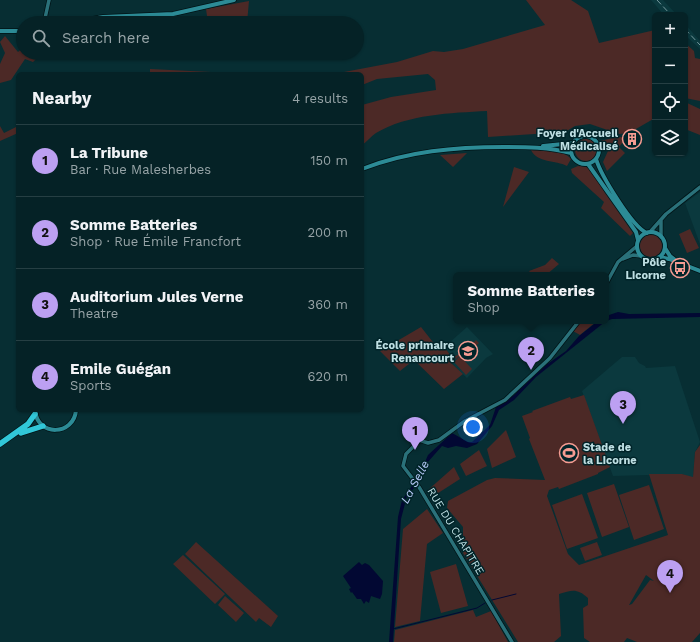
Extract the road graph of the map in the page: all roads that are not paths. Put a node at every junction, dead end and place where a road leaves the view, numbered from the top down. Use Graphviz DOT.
graph roads {
  1 [pos="49,0"];
  2 [pos="234,0"];
  3 [pos="46,16"];
  4 [pos="126,16"];
  5 [pos="0,31"];
  6 [pos="16,31"];
  7 [pos="573,143"];
  8 [pos="528,147"];
  9 [pos="571,153"];
  10 [pos="596,159"];
  11 [pos="588,164"];
  12 [pos="364,168"];
  13 [pos="700,187"];
  14 [pos="662,218"];
  15 [pos="649,233"];
  16 [pos="660,237"];
  17 [pos="638,240"];
  18 [pos="637,246"];
  19 [pos="664,247"];
  20 [pos="641,256"];
  21 [pos="659,257"];
  22 [pos="620,260"];
  23 [pos="685,264"];
  24 [pos="700,271"];
  25 [pos="609,279"];
  26 [pos="576,324"];
  27 [pos="35,412"];
  28 [pos="75,412"];
  29 [pos="43,426"];
  30 [pos="15,435"];
  31 [pos="0,444"];
  32 [pos="512,642"];
  1 -- 3 [label="street"];
  2 -- 4 [label="main road"];
  5 -- 6 [label="main road"];
  7 -- 8 [label="main road"];
  7 -- 9 [label="main road"];
  7 -- 10 [label="main road"];
  8 -- 9 [label="main road"];
  8 -- 12 [label="main road"];
  9 -- 11 [label="main road"];
  10 -- 11 [label="main road"];
  10 -- 15 [label="main road"];
  11 -- 17 [label="main road"];
  13 -- 14 [label="street"];
  14 -- 15 [label="street"];
  14 -- 16 [label="street"];
  15 -- 16 [label="main road"];
  15 -- 17 [label="main road"];
  16 -- 19 [label="main road"];
  17 -- 18 [label="main road"];
  18 -- 20 [label="main road"];
  18 -- 22 [label="street"];
  19 -- 21 [label="main road"];
  19 -- 23 [label="main road"];
  20 -- 21 [label="main road"];
  20 -- 22 [label="street"];
  21 -- 23 [label="main road"];
  22 -- 25 [label="street"];
  23 -- 24 [label="main road"];
  26 -- 32 [label="street, RUE DU CHAPITRE"];
  27 -- 29 [label="main road"];
  27 -- 30 [label="highway"];
  28 -- 29 [label="main road"];
  29 -- 30 [label="highway"];
  30 -- 31 [label="highway"];
}
